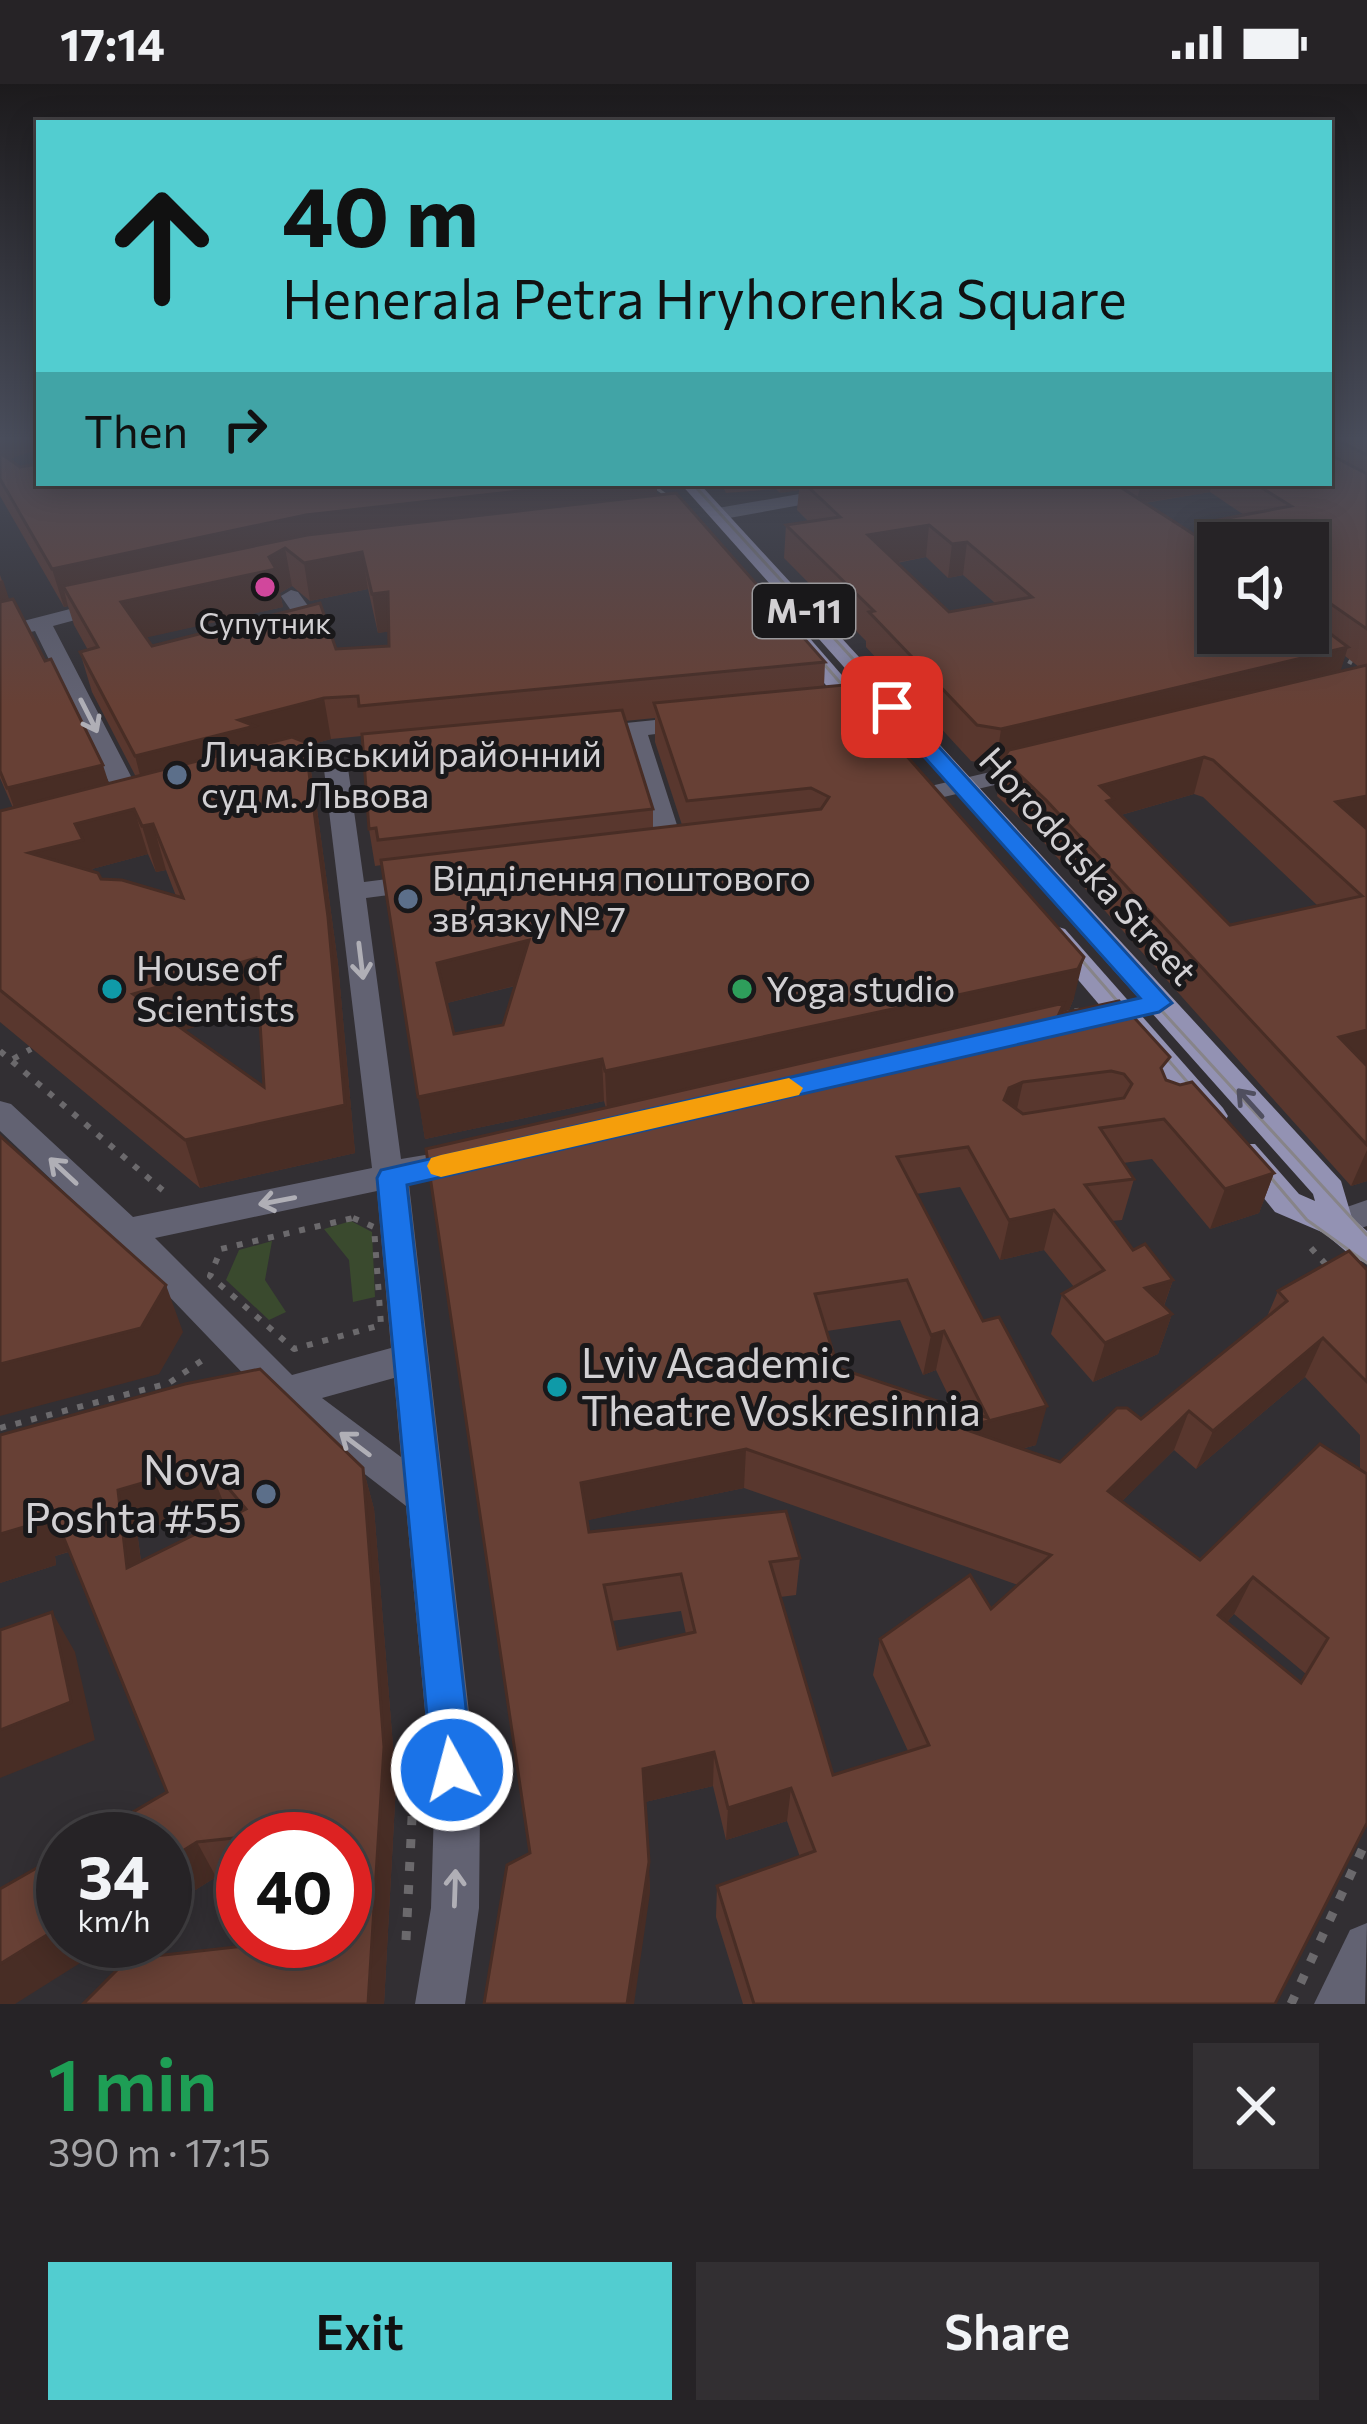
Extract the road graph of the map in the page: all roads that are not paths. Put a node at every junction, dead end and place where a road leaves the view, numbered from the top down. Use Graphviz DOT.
graph roads {
  1 [pos="714,527"];
  2 [pos="715,527"];
  3 [pos="283,584"];
  4 [pos="134,599"];
  5 [pos="308,621"];
  6 [pos="41,622"];
  7 [pos="0,633"];
  8 [pos="892,707"];
  9 [pos="859,710"];
  10 [pos="818,713"];
  11 [pos="726,721"];
  12 [pos="634,729"];
  13 [pos="566,736"];
  14 [pos="1071,759"];
  15 [pos="336,762"];
  16 [pos="917,776"];
  17 [pos="962,786"];
  18 [pos="136,811"];
  19 [pos="951,815"];
  20 [pos="673,853"];
  21 [pos="464,877"];
  22 [pos="352,892"];
  23 [pos="1031,907"];
  24 [pos="1159,1003"];
  25 [pos="1099,1014"];
  26 [pos="0,1112"];
  27 [pos="507,1151"];
  28 [pos="392,1178"];
  29 [pos="1352,1219"];
  30 [pos="127,1231"];
  31 [pos="1367,1250"];
  32 [pos="408,1359"];
  33 [pos="209,1373"];
  34 [pos="286,1392"];
  35 [pos="423,1496"];
  36 [pos="1367,1947"];
  37 [pos="440,2004"];
  38 [pos="1339,2004"];
  1 -- 9 [label="main road, Horodotska Street / М-11"];
  2 -- 8 [label="main road, Horodotska Street / М-11"];
  3 -- 5 [label="street"];
  4 -- 6 [label="street"];
  6 -- 7 [label="street"];
  6 -- 18 [label="street, one-way"];
  8 -- 9 [label="street"];
  8 -- 17 [label="main road, Horodotska Street / М-11"];
  9 -- 10 [label="street"];
  9 -- 16 [label="main road, Horodotska Street / М-11"];
  11 -- 12 [label="street"];
  12 -- 13 [label="street"];
  12 -- 20 [label="street"];
  14 -- 17 [label="street"];
  15 -- 22 [label="street"];
  16 -- 17 [label="street"];
  16 -- 19 [label="main road, Horodotska Street / М-11"];
  17 -- 24 [label="main road, Horodotska Street / М-11"];
  21 -- 22 [label="street"];
  22 -- 28 [label="street, one-way"];
  23 -- 25 [label="main road, Horodotska Street / М-11"];
  24 -- 25 [label="main road"];
  29 -- 24 [label="main road, Horodotska Street / М-11, one-way"];
  25 -- 29 [label="main road, Horodotska Street / М-11"];
  30 -- 26 [label="street, one-way"];
  27 -- 28 [label="street"];
  28 -- 30 [label="street, one-way"];
  28 -- 32 [label="street"];
  29 -- 31 [label="main road, Horodotska Street / М-11"];
  30 -- 34 [label="street"];
  32 -- 34 [label="street"];
  32 -- 35 [label="street"];
  33 -- 34 [label="street"];
  35 -- 34 [label="street, one-way"];
  37 -- 35 [label="street, one-way"];
  36 -- 38 [label="street"];
}
